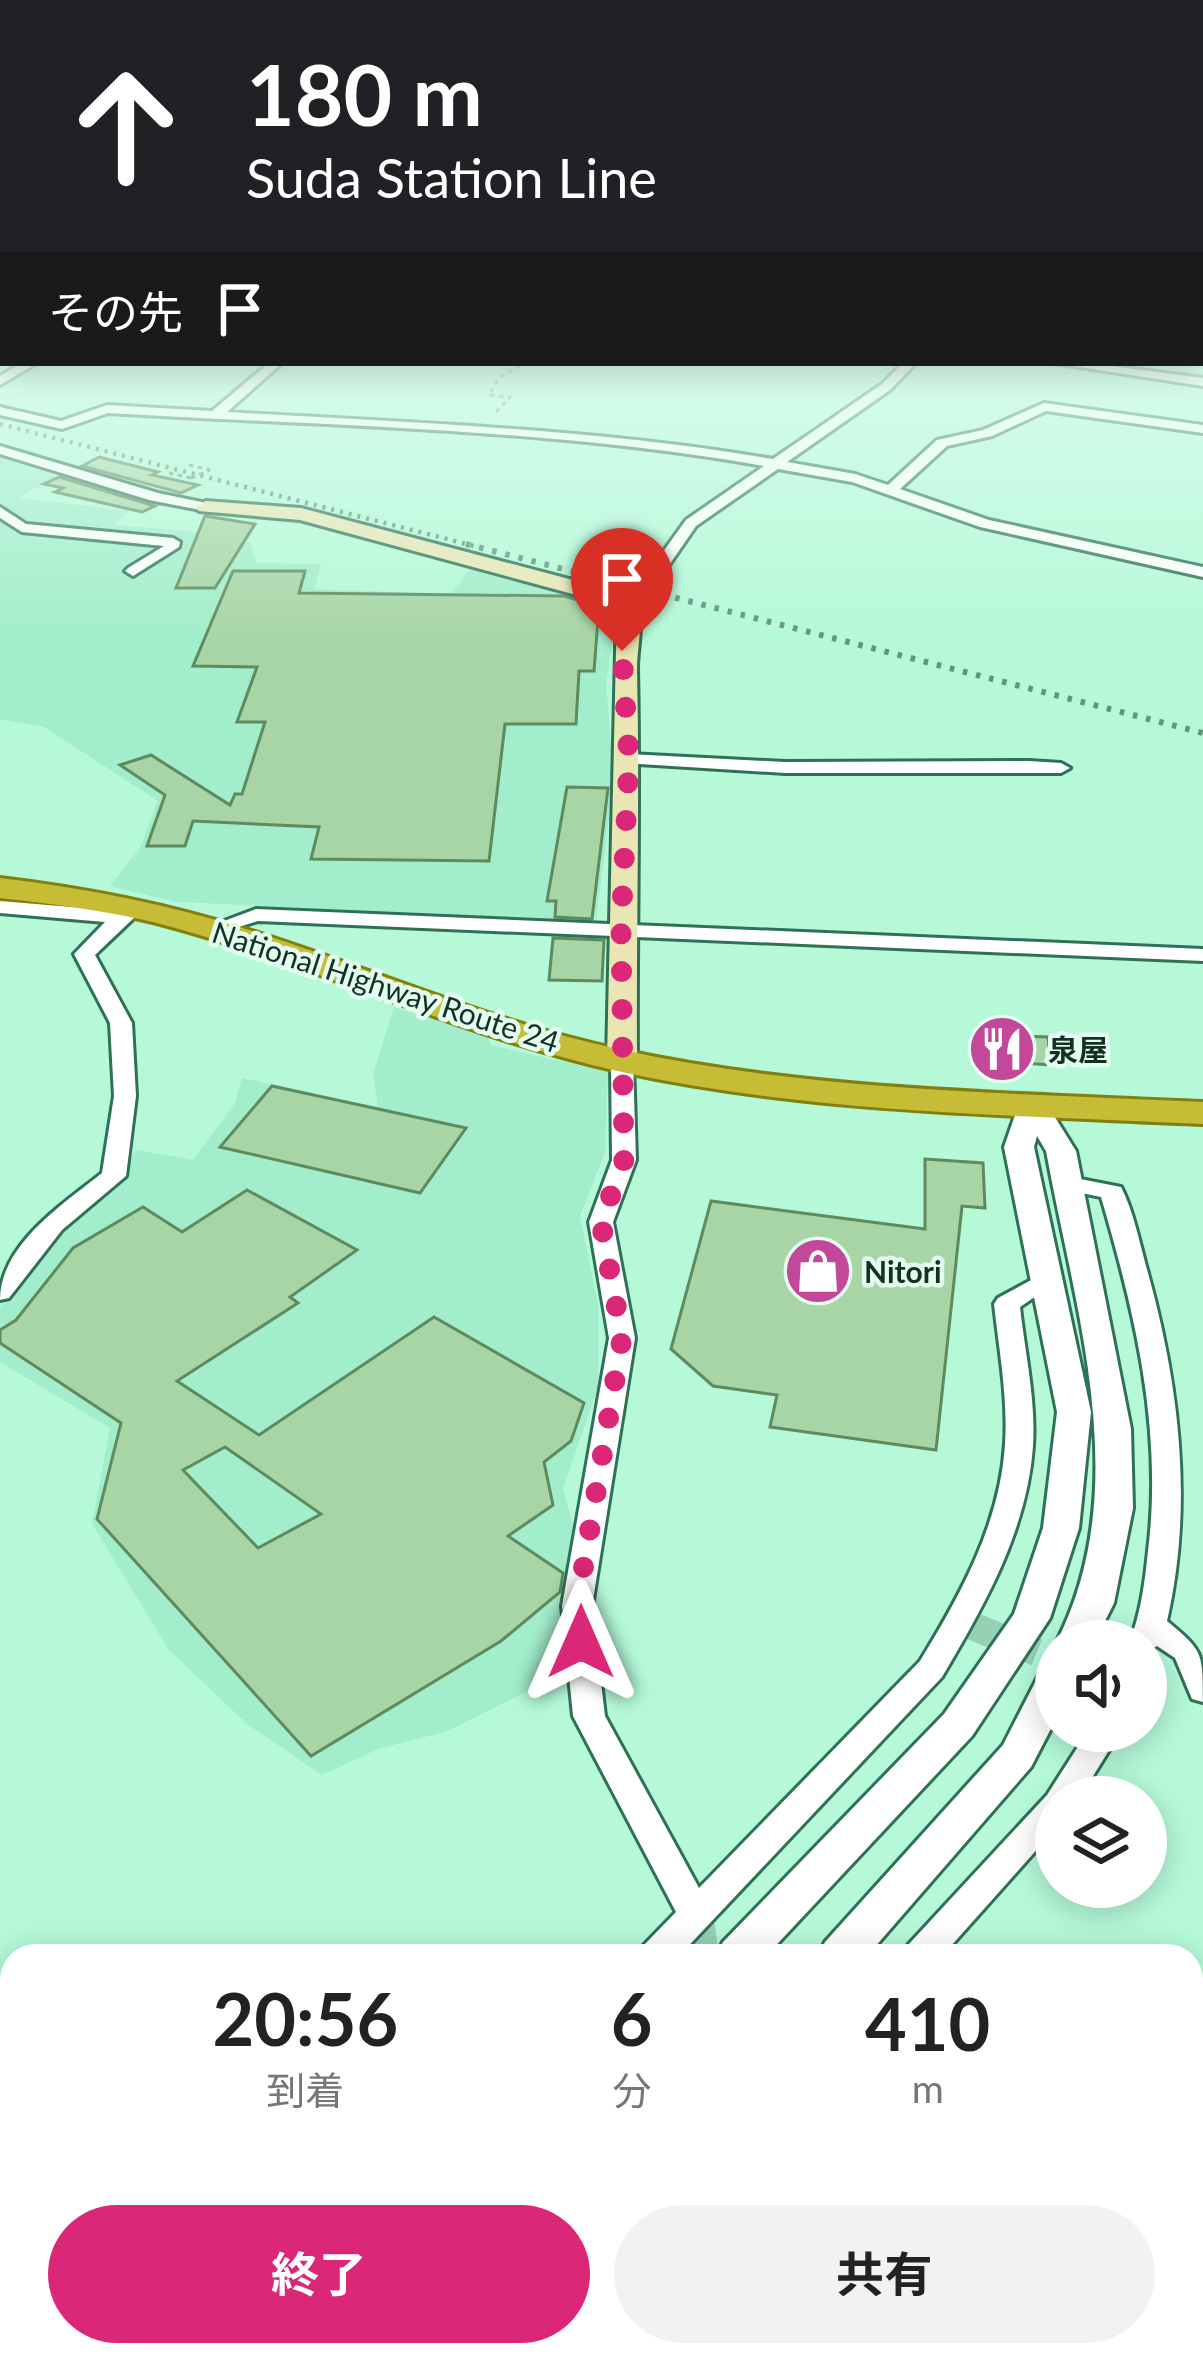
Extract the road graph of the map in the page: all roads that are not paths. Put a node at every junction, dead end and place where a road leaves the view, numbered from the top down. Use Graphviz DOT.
graph roads {
  1 [pos="327,422"];
  2 [pos="835,422"];
  3 [pos="1010,422"];
  4 [pos="1155,422"];
  5 [pos="1203,429"];
  6 [pos="0,450"];
  7 [pos="774,465"];
  8 [pos="893,488"];
  9 [pos="206,507"];
  10 [pos="0,511"];
  11 [pos="133,571"];
  12 [pos="1203,572"];
  13 [pos="625,601"];
  14 [pos="629,759"];
  15 [pos="1060,768"];
  16 [pos="0,888"];
  17 [pos="0,907"];
  18 [pos="130,913"];
  19 [pos="621,928"];
  20 [pos="213,929"];
  21 [pos="1203,955"];
  22 [pos="622,1061"];
  23 [pos="1033,1104"];
  24 [pos="1203,1113"];
  25 [pos="1065,1183"];
  26 [pos="1048,1279"];
  27 [pos="0,1292"];
  28 [pos="1086,1620"];
  29 [pos="1151,1620"];
  30 [pos="1167,1642"];
  31 [pos="1203,1690"];
  32 [pos="1035,1721"];
  33 [pos="1035,1828"];
  34 [pos="695,1914"];
  35 [pos="667,1944"];
  36 [pos="749,1944"];
  37 [pos="850,1944"];
  38 [pos="931,1944"];
  1 -- 7 [label="street"];
  2 -- 7 [label="street"];
  3 -- 8 [label="street"];
  4 -- 5 [label="street"];
  6 -- 9 [label="street"];
  7 -- 8 [label="street"];
  7 -- 13 [label="street"];
  8 -- 12 [label="street"];
  9 -- 13 [label="main road"];
  10 -- 11 [label="street"];
  13 -- 14 [label="main road"];
  14 -- 15 [label="street"];
  14 -- 19 [label="main road"];
  16 -- 18 [label="highway, National Highway Route 24"];
  17 -- 18 [label="street"];
  18 -- 20 [label="highway, National Highway Route 24"];
  18 -- 27 [label="street"];
  19 -- 20 [label="street"];
  19 -- 21 [label="street"];
  19 -- 22 [label="main road"];
  20 -- 22 [label="highway, National Highway Route 24"];
  22 -- 23 [label="highway, National Highway Route 24"];
  22 -- 34 [label="street"];
  23 -- 24 [label="highway, National Highway Route 24"];
  23 -- 25 [label="street"];
  23 -- 26 [label="street"];
  25 -- 28 [label="street"];
  25 -- 29 [label="street"];
  26 -- 34 [label="street"];
  26 -- 36 [label="street"];
  30 -- 31 [label="street"];
  32 -- 37 [label="street"];
  33 -- 38 [label="street"];
  34 -- 35 [label="street"];
}
